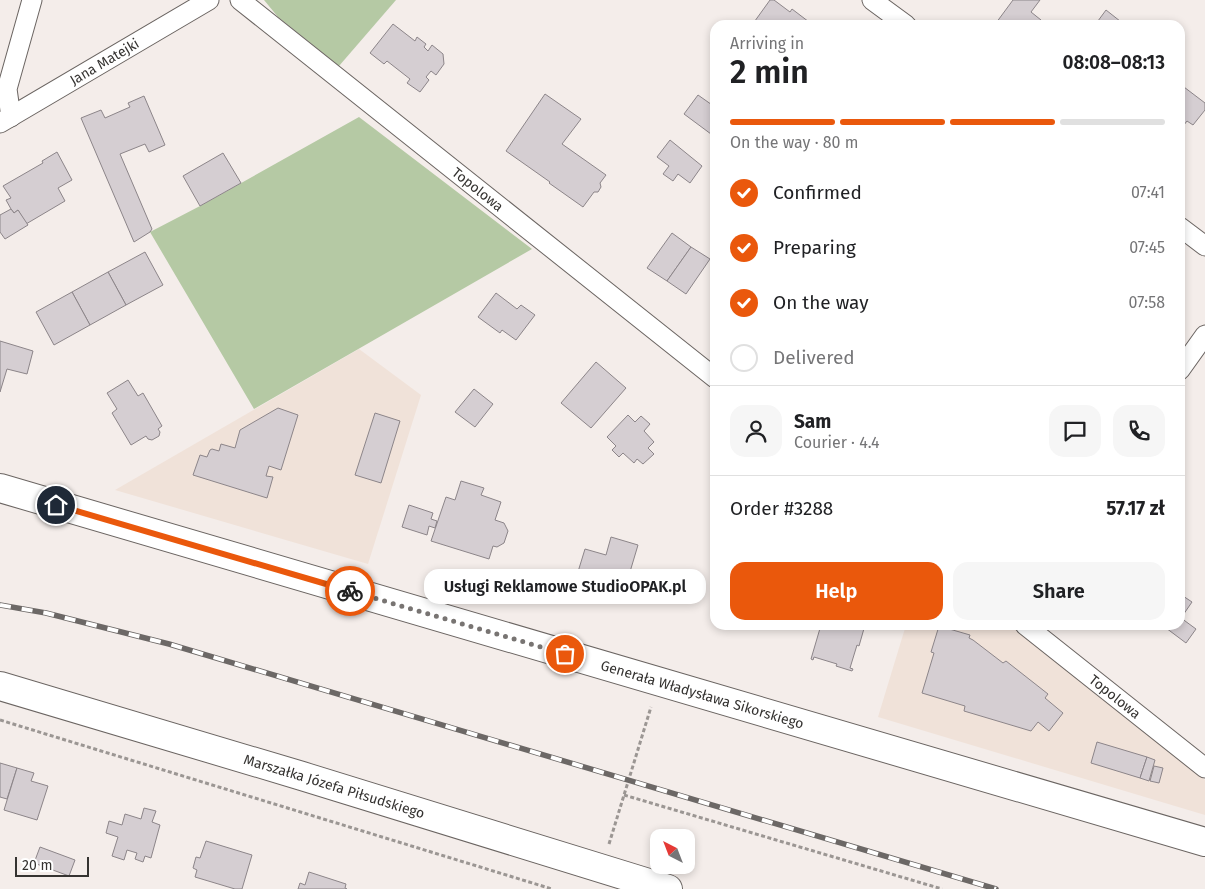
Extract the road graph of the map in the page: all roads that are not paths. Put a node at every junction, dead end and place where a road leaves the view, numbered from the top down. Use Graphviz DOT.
graph roads {
  1 [pos="32,0"];
  2 [pos="209,0"];
  3 [pos="240,0"];
  4 [pos="872,0"];
  5 [pos="899,20"];
  6 [pos="5,120"];
  7 [pos="1185,231"];
  8 [pos="1205,246"];
  9 [pos="1205,336"];
  10 [pos="1185,363"];
  11 [pos="710,374"];
  12 [pos="0,488"];
  13 [pos="1031,630"];
  14 [pos="0,686"];
  15 [pos="1205,768"];
  16 [pos="1205,842"];
  17 [pos="668,889"];
  1 -- 6 [label="street"];
  2 -- 6 [label="street, Jana Matejki"];
  3 -- 11 [label="street, Topolowa"];
  4 -- 5 [label="street"];
  7 -- 8 [label="street"];
  9 -- 10 [label="street"];
  12 -- 16 [label="main road, Generała Władysława Sikorskiego"];
  13 -- 15 [label="street, Topolowa"];
  14 -- 17 [label="main road, Marszałka Józefa Piłsudskiego"];
}
